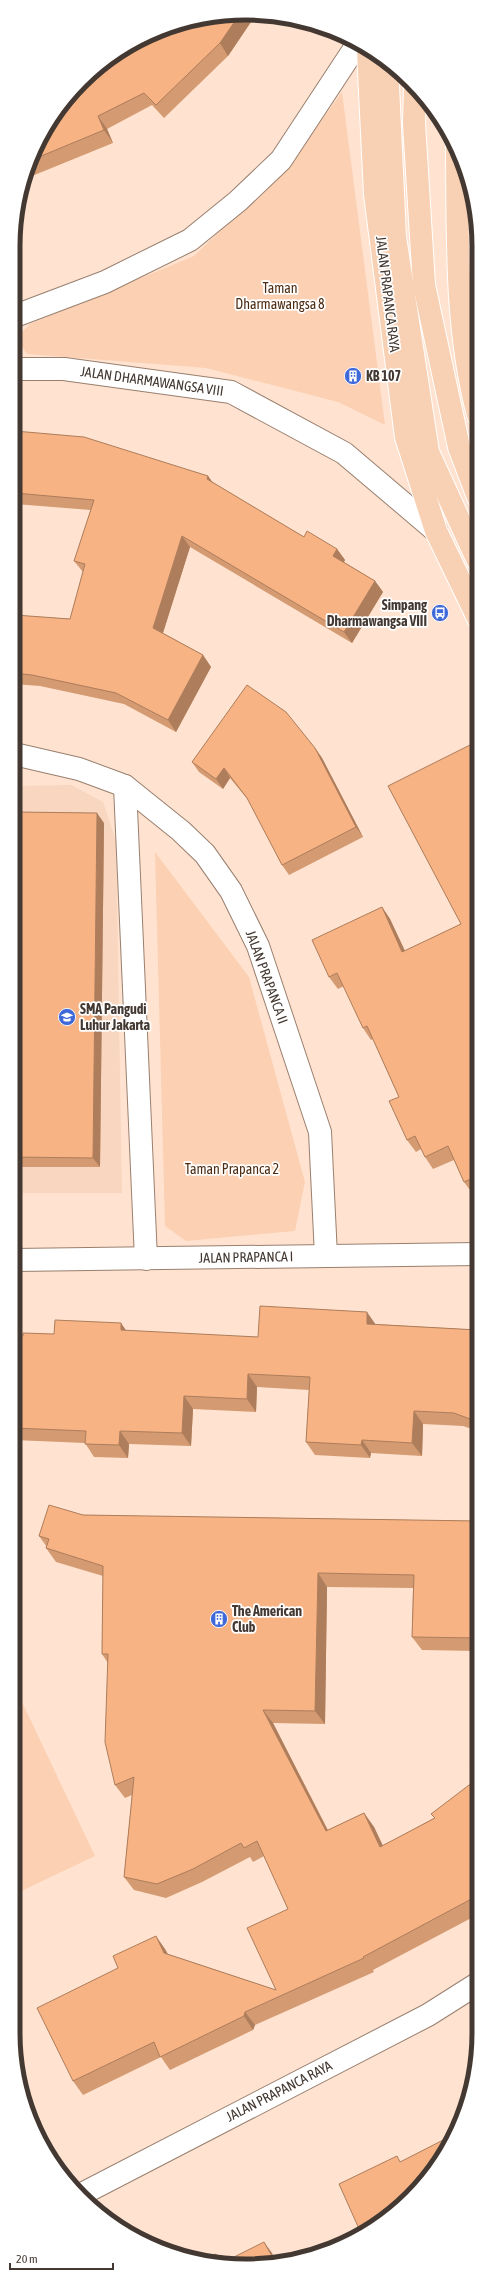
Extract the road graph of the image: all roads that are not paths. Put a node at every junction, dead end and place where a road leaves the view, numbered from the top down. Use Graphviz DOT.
graph roads {
  1 [pos="355,48"];
  2 [pos="368,56"];
  3 [pos="387,70"];
  4 [pos="415,96"];
  5 [pos="457,165"];
  6 [pos="20,320"];
  7 [pos="20,369"];
  8 [pos="472,391"];
  9 [pos="472,481"];
  10 [pos="436,531"];
  11 [pos="472,548"];
  12 [pos="472,606"];
  13 [pos="20,755"];
  14 [pos="125,786"];
  15 [pos="472,1254"];
  16 [pos="326,1256"];
  17 [pos="146,1259"];
  18 [pos="20,1260"];
  19 [pos="472,1987"];
  20 [pos="85,2192"];
  1 -- 6 [label="street"];
  2 -- 10 [label="main road, JALAN PRAPANCA RAYA"];
  3 -- 11 [label="main road"];
  4 -- 9 [label="main road"];
  5 -- 8 [label="main road"];
  7 -- 10 [label="street, JALAN DHARMAWANGSA VIII"];
  10 -- 12 [label="main road, JALAN PRAPANCA RAYA"];
  13 -- 14 [label="street, JALAN PRAPANCA II"];
  14 -- 16 [label="street, JALAN PRAPANCA II"];
  14 -- 17 [label="street"];
  15 -- 16 [label="street, JALAN PRAPANCA I"];
  16 -- 17 [label="street, JALAN PRAPANCA I"];
  17 -- 18 [label="street, JALAN PRAPANCA I"];
  19 -- 20 [label="street, JALAN PRAPANCA RAYA"];
}
